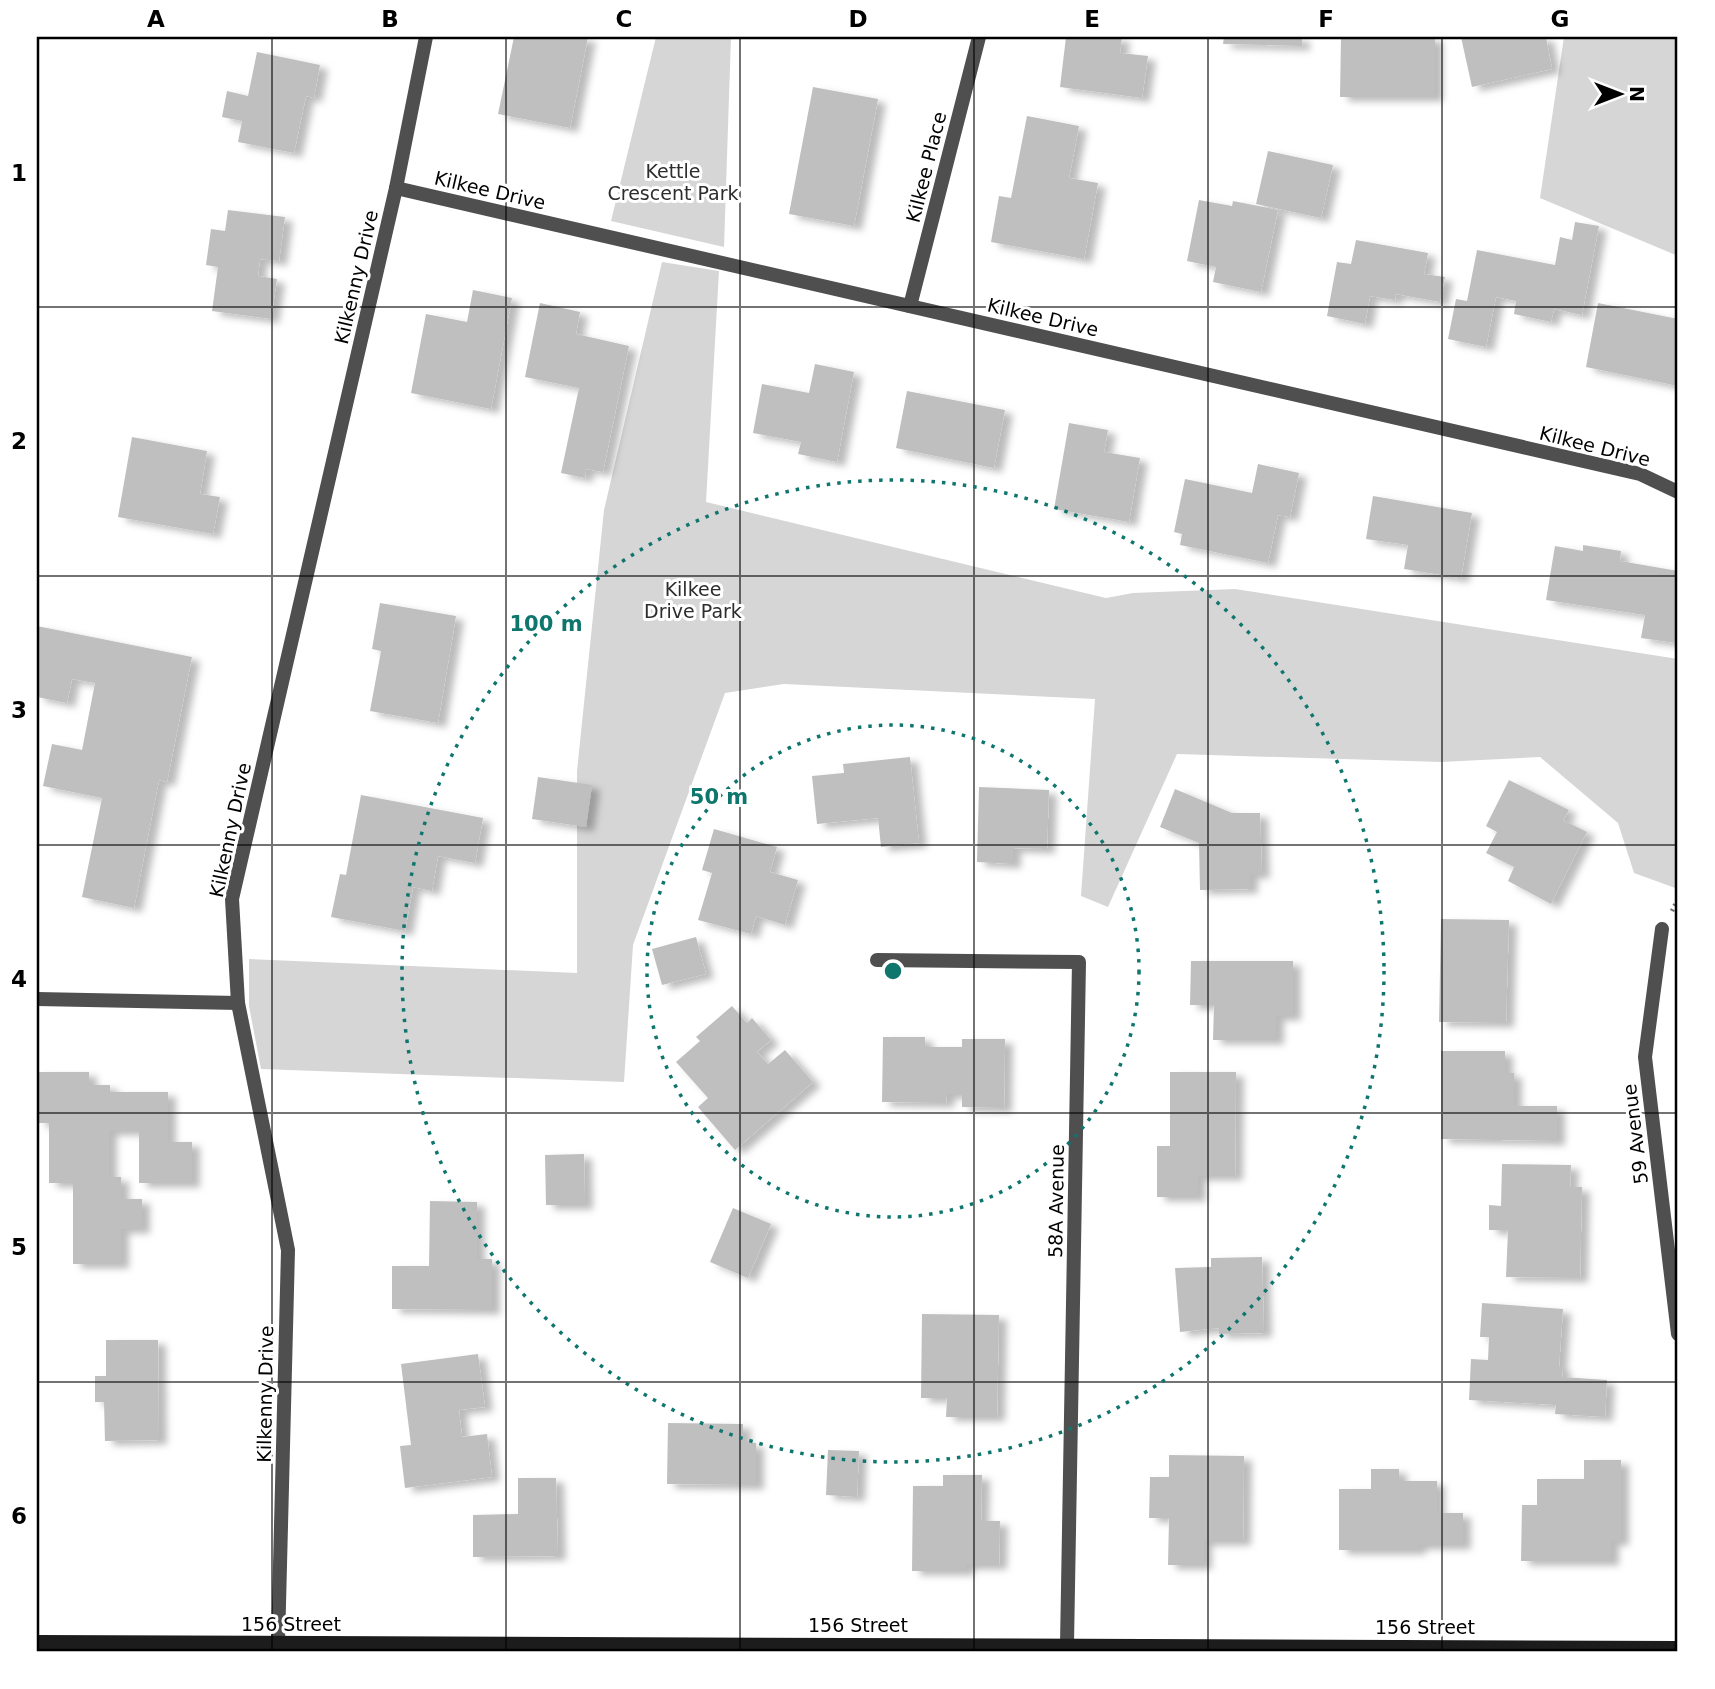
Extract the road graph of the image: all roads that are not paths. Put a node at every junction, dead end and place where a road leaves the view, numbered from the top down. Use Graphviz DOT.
graph roads {
  1 [pos="426,37"];
  2 [pos="979,37"];
  3 [pos="396,188"];
  4 [pos="910,306"];
  5 [pos="1678,492"];
  6 [pos="1662,929"];
  7 [pos="877,960"];
  8 [pos="37,999"];
  9 [pos="239,1003"];
  10 [pos="1678,1334"];
  11 [pos="37,1642"];
  12 [pos="278,1644"];
  13 [pos="1067,1644"];
  14 [pos="1678,1648"];
  1 -- 3 [label="street, Kilkenny Drive"];
  2 -- 4 [label="street, Kilkee Place"];
  3 -- 4 [label="street, Kilkee Drive"];
  3 -- 9 [label="street, Kilkenny Drive"];
  4 -- 5 [label="street, Kilkee Drive"];
  6 -- 10 [label="street, 59 Avenue"];
  7 -- 13 [label="street, 58A Avenue"];
  8 -- 9 [label="street"];
  9 -- 12 [label="street, Kilkenny Drive"];
  11 -- 12 [label="street, 156 Street"];
  12 -- 13 [label="street, 156 Street"];
  13 -- 14 [label="street, 156 Street"];
}
